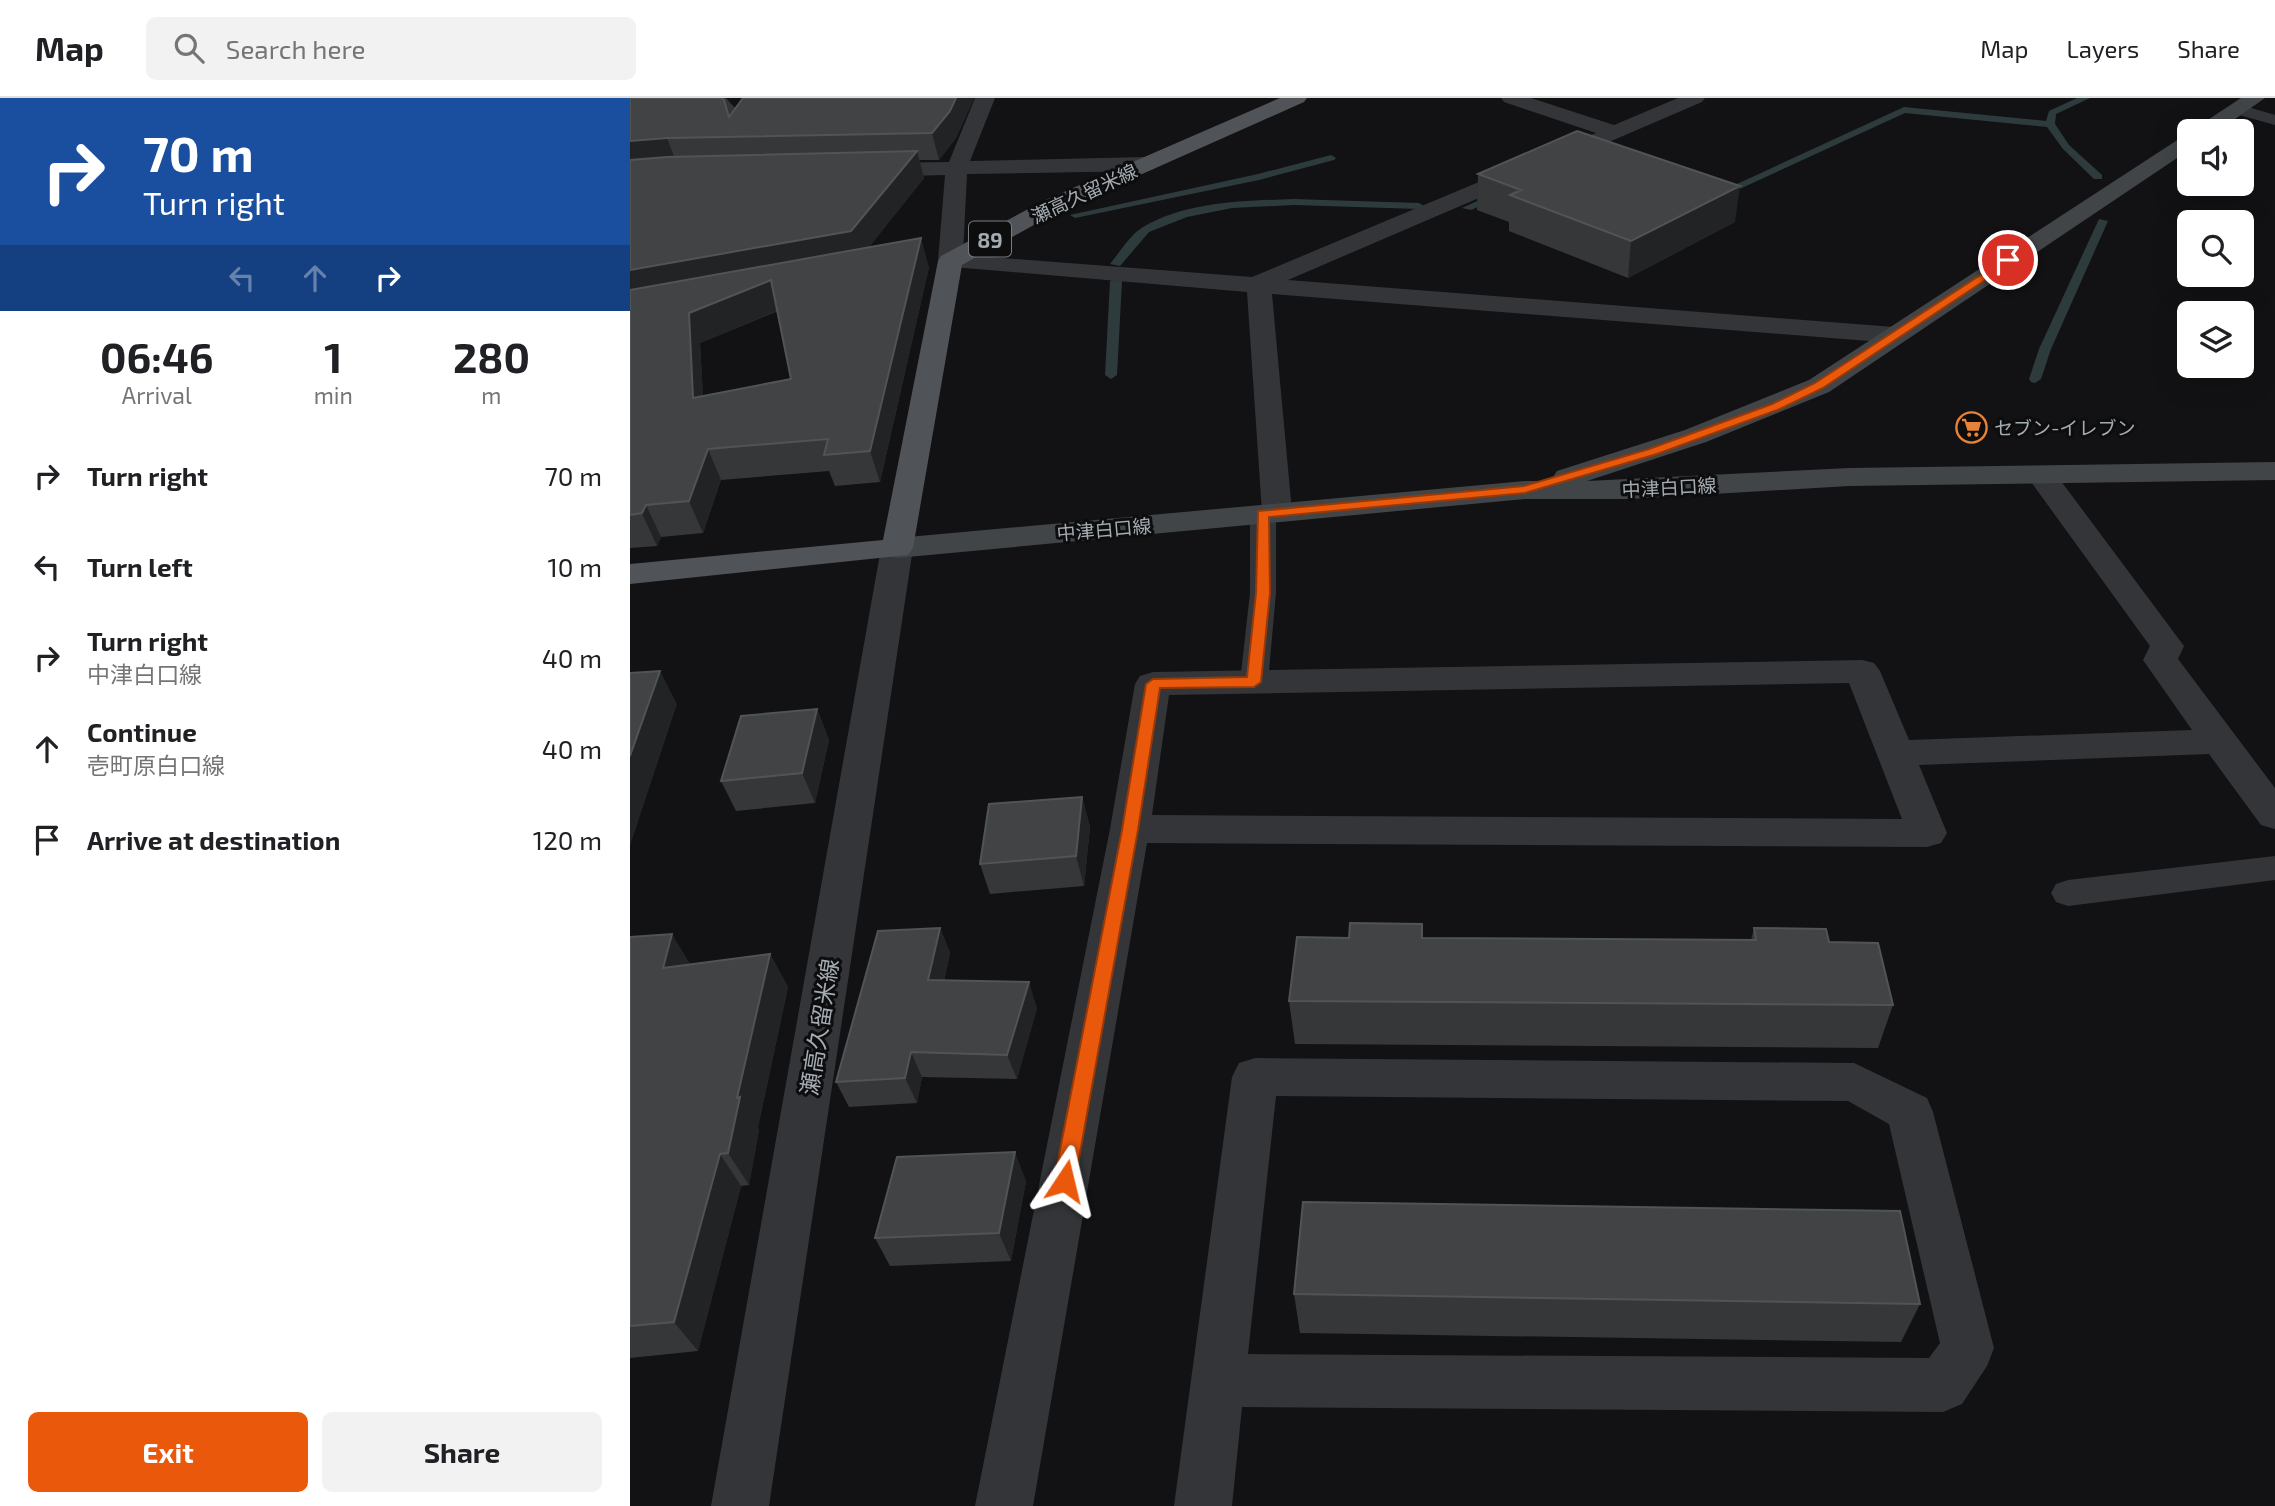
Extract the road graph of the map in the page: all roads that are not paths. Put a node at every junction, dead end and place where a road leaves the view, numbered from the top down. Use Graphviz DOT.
graph roads {
  1 [pos="718,98"];
  2 [pos="985,98"];
  3 [pos="1297,98"];
  4 [pos="1511,98"];
  5 [pos="1695,98"];
  6 [pos="2246,104"];
  7 [pos="737,119"];
  8 [pos="2223,119"];
  9 [pos="2275,120"];
  10 [pos="1614,132"];
  11 [pos="2177,149"];
  12 [pos="1146,164"];
  13 [pos="957,168"];
  14 [pos="850,170"];
  15 [pos="950,257"];
  16 [pos="924,258"];
  17 [pos="1259,283"];
  18 [pos="1894,335"];
  19 [pos="1691,438"];
  20 [pos="2275,471"];
  21 [pos="2041,475"];
  22 [pos="1723,484"];
  23 [pos="1525,489"];
  24 [pos="1270,513"];
  25 [pos="897,548"];
  26 [pos="630,574"];
  27 [pos="1254,682"];
  28 [pos="2219,741"];
  29 [pos="1896,753"];
  30 [pos="2275,815"];
  31 [pos="1130,830"];
  32 [pos="2275,868"];
  33 [pos="2068,892"];
  34 [pos="1218,1380"];
  35 [pos="740,1506"];
  36 [pos="1004,1506"];
  37 [pos="1203,1506"];
  1 -- 7 [label="lane"];
  2 -- 13 [label="street"];
  3 -- 12 [label="main road, 瀬高久留米線 / 89"];
  4 -- 10 [label="street"];
  5 -- 10 [label="street"];
  6 -- 8 [label="main road"];
  6 -- 9 [label="lane"];
  10 -- 17 [label="street"];
  11 -- 18 [label="main road"];
  12 -- 13 [label="street"];
  12 -- 15 [label="main road, 瀬高久留米線 / 89"];
  13 -- 14 [label="street"];
  13 -- 15 [label="street"];
  15 -- 16 [label="street"];
  15 -- 17 [label="street"];
  15 -- 25 [label="main road, 瀬高久留米線 / 89"];
  17 -- 18 [label="street"];
  17 -- 24 [label="street"];
  18 -- 19 [label="main road"];
  19 -- 22 [label="main road"];
  19 -- 23 [label="main road"];
  20 -- 21 [label="main road, 中津白口線"];
  21 -- 22 [label="main road, 中津白口線"];
  21 -- 28 [label="street"];
  22 -- 23 [label="main road, 中津白口線"];
  23 -- 24 [label="main road, 中津白口線"];
  24 -- 25 [label="main road, 中津白口線"];
  24 -- 27 [label="lane"];
  25 -- 26 [label="main road"];
  25 -- 35 [label="street, 瀬高久留米線 / 89"];
  27 -- 29 [label="street"];
  27 -- 31 [label="street"];
  28 -- 29 [label="street"];
  28 -- 30 [label="street"];
  29 -- 31 [label="street"];
  31 -- 36 [label="street"];
  32 -- 33 [label="lane"];
  34 -- 34 [label="street"];
  34 -- 37 [label="street"];
}
